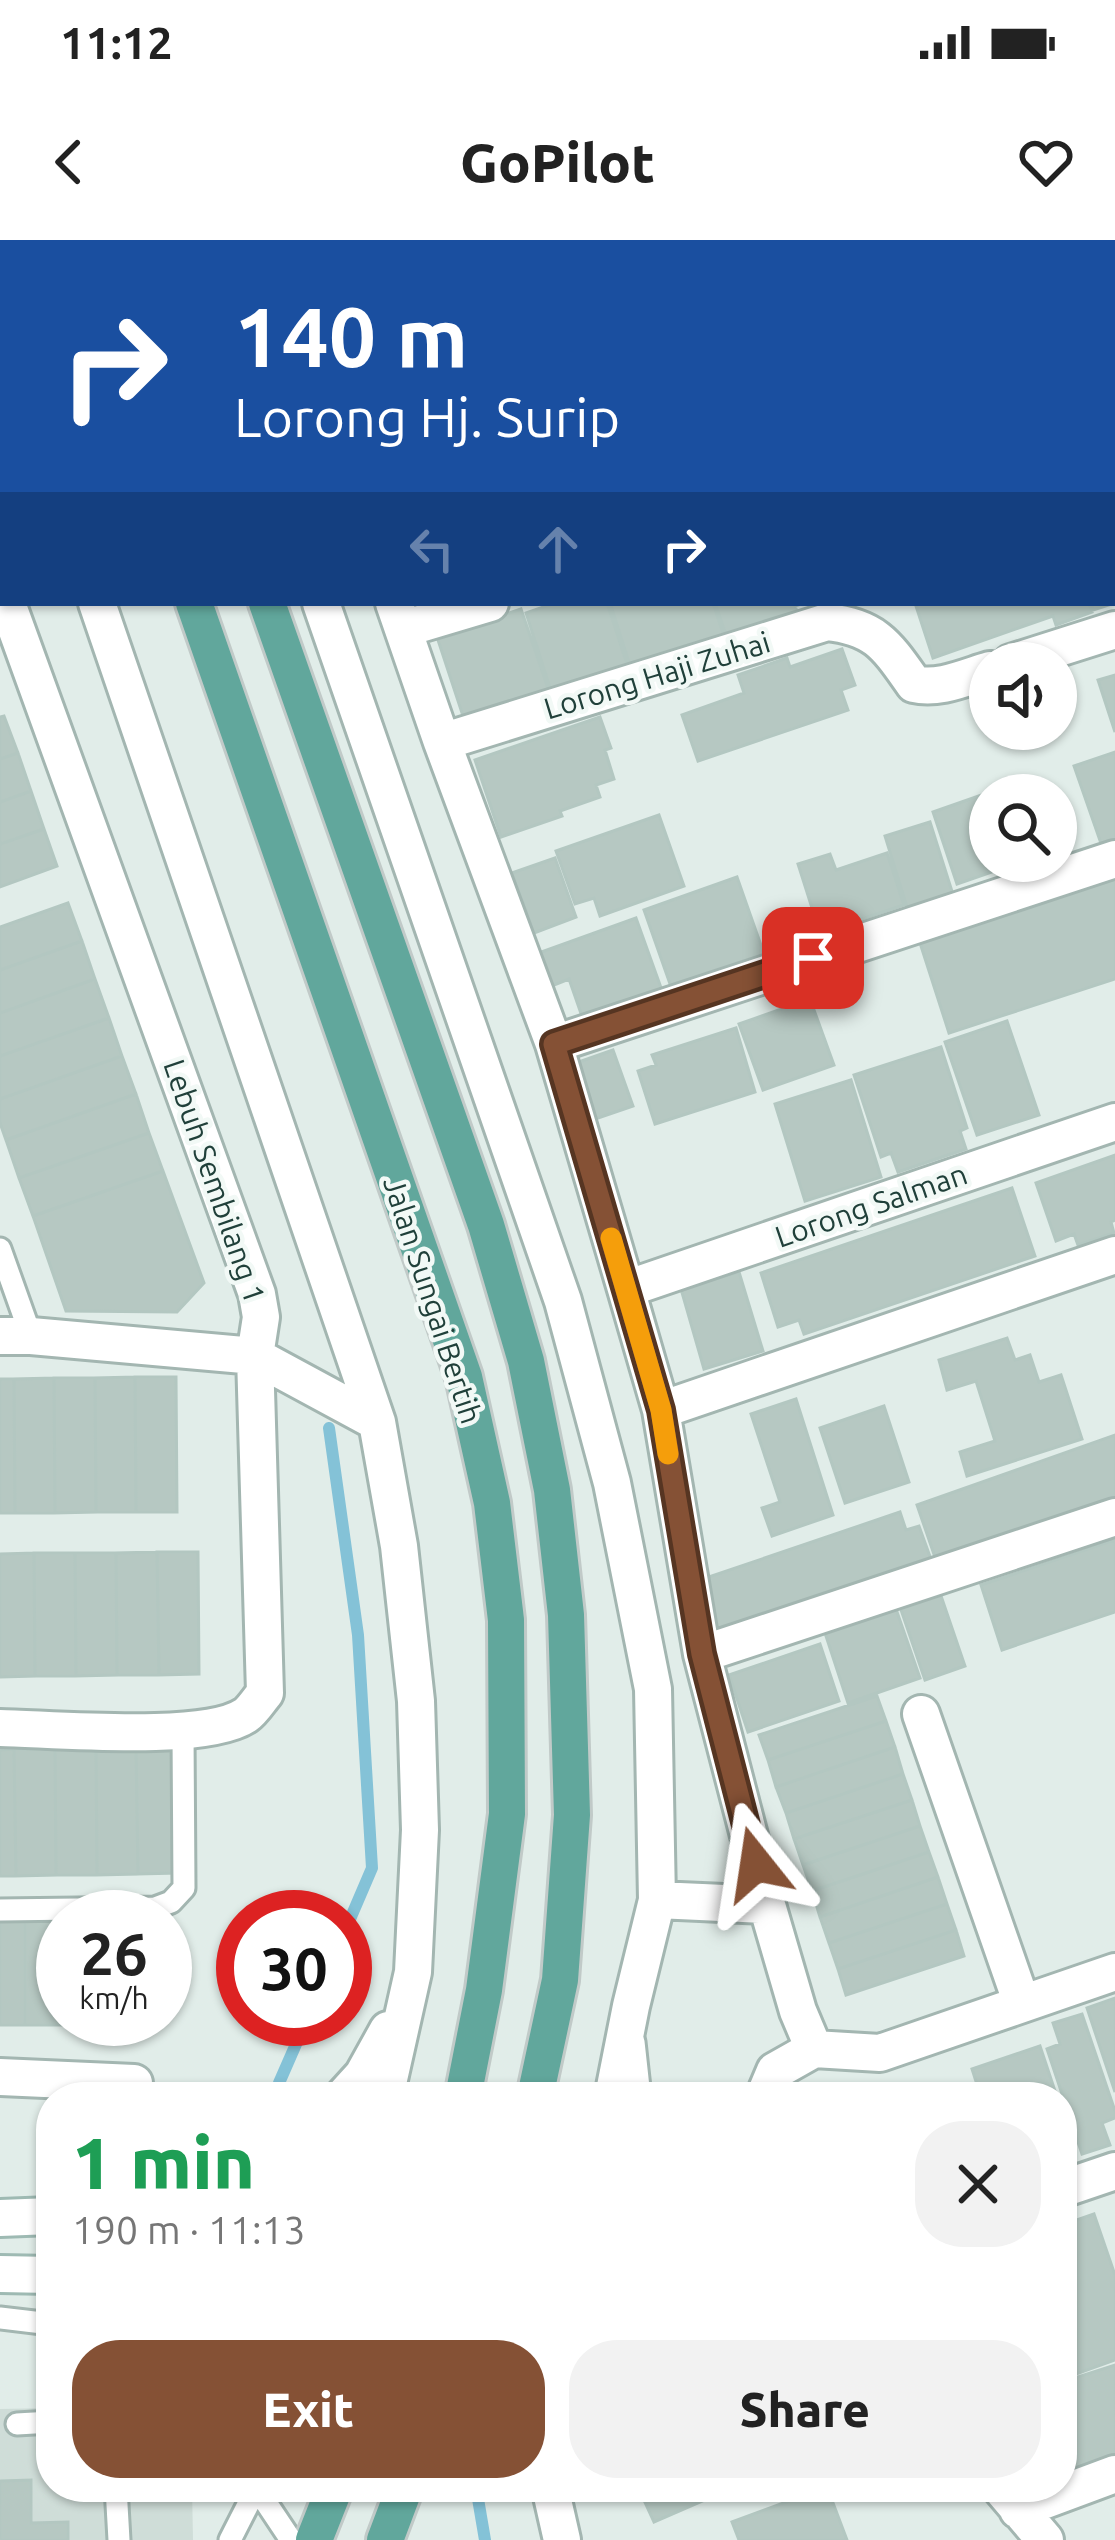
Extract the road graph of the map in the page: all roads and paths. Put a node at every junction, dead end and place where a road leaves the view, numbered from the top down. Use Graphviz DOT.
graph roads {
  1 [pos="8,606"];
  2 [pos="98,606"];
  3 [pos="195,606"];
  4 [pos="268,606"];
  5 [pos="322,606"];
  6 [pos="469,606"];
  7 [pos="399,616"];
  8 [pos="1115,630"];
  9 [pos="1077,642"];
  10 [pos="969,676"];
  11 [pos="442,742"];
  12 [pos="1115,859"];
  13 [pos="554,1044"];
  14 [pos="1115,1122"];
  15 [pos="0,1249"];
  16 [pos="1115,1256"];
  17 [pos="626,1289"];
  18 [pos="15,1336"];
  19 [pos="255,1356"];
  20 [pos="661,1410"];
  21 [pos="376,1422"];
  22 [pos="1115,1517"];
  23 [pos="702,1654"];
  24 [pos="921,1714"];
  25 [pos="0,1728"];
  26 [pos="183,1732"];
  27 [pos="657,1900"];
  28 [pos="767,1905"];
  29 [pos="0,1910"];
  30 [pos="413,1972"];
  31 [pos="1115,1972"];
  32 [pos="1022,2004"];
  33 [pos="631,2006"];
  34 [pos="814,2049"];
  35 [pos="0,2077"];
  36 [pos="112,2082"];
  37 [pos="357,2082"];
  38 [pos="388,2082"];
  39 [pos="466,2082"];
  40 [pos="538,2082"];
  41 [pos="616,2082"];
  42 [pos="639,2082"];
  43 [pos="770,2082"];
  44 [pos="1115,2171"];
  45 [pos="1077,2183"];
  46 [pos="36,2217"];
  47 [pos="0,2218"];
  48 [pos="0,2274"];
  49 [pos="36,2275"];
  50 [pos="0,2318"];
  51 [pos="36,2322"];
  52 [pos="36,2423"];
  53 [pos="17,2424"];
  54 [pos="1115,2474"];
  55 [pos="1077,2483"];
  56 [pos="117,2502"];
  57 [pos="250,2502"];
  58 [pos="266,2502"];
  59 [pos="329,2502"];
  60 [pos="399,2502"];
  61 [pos="553,2502"];
  62 [pos="1012,2502"];
  63 [pos="119,2540"];
  64 [pos="230,2540"];
  65 [pos="291,2540"];
  66 [pos="314,2540"];
  67 [pos="385,2540"];
  68 [pos="562,2540"];
  69 [pos="1045,2540"];
  1 -- 19 [label="street, Lebuh Sembilang 1"];
  2 -- 21 [label="street"];
  3 -- 39 [label="main road, Jalan Sungai Bertih"];
  4 -- 40 [label="main road"];
  5 -- 27 [label="street"];
  6 -- 7 [label="street"];
  7 -- 11 [label="street"];
  8 -- 9 [label="street"];
  10 -- 11 [label="street, Lorong Haji Zuhai"];
  11 -- 13 [label="street"];
  12 -- 13 [label="street"];
  13 -- 17 [label="street"];
  14 -- 17 [label="street, Lorong Salman"];
  15 -- 18 [label="lane"];
  16 -- 20 [label="street"];
  17 -- 20 [label="street"];
  18 -- 19 [label="street"];
  19 -- 21 [label="street"];
  19 -- 26 [label="street, Lebuh Sembilang 1"];
  20 -- 23 [label="street"];
  21 -- 30 [label="street"];
  22 -- 23 [label="street"];
  23 -- 28 [label="street"];
  24 -- 32 [label="street"];
  25 -- 26 [label="street, Lebuh Sembilang 1"];
  26 -- 29 [label="lane"];
  27 -- 28 [label="street"];
  27 -- 33 [label="street"];
  28 -- 34 [label="street"];
  30 -- 37 [label="street"];
  30 -- 38 [label="street"];
  31 -- 32 [label="street"];
  32 -- 34 [label="street"];
  33 -- 41 [label="street"];
  33 -- 42 [label="lane"];
  34 -- 43 [label="street"];
  35 -- 36 [label="street"];
  44 -- 45 [label="street"];
  46 -- 47 [label="street"];
  48 -- 49 [label="street"];
  50 -- 51 [label="lane"];
  52 -- 53 [label="lane"];
  54 -- 55 [label="street"];
  56 -- 63 [label="lane"];
  57 -- 64 [label="lane"];
  58 -- 65 [label="lane"];
  59 -- 66 [label="main road"];
  60 -- 67 [label="main road"];
  61 -- 68 [label="street"];
  62 -- 69 [label="street"];
}
